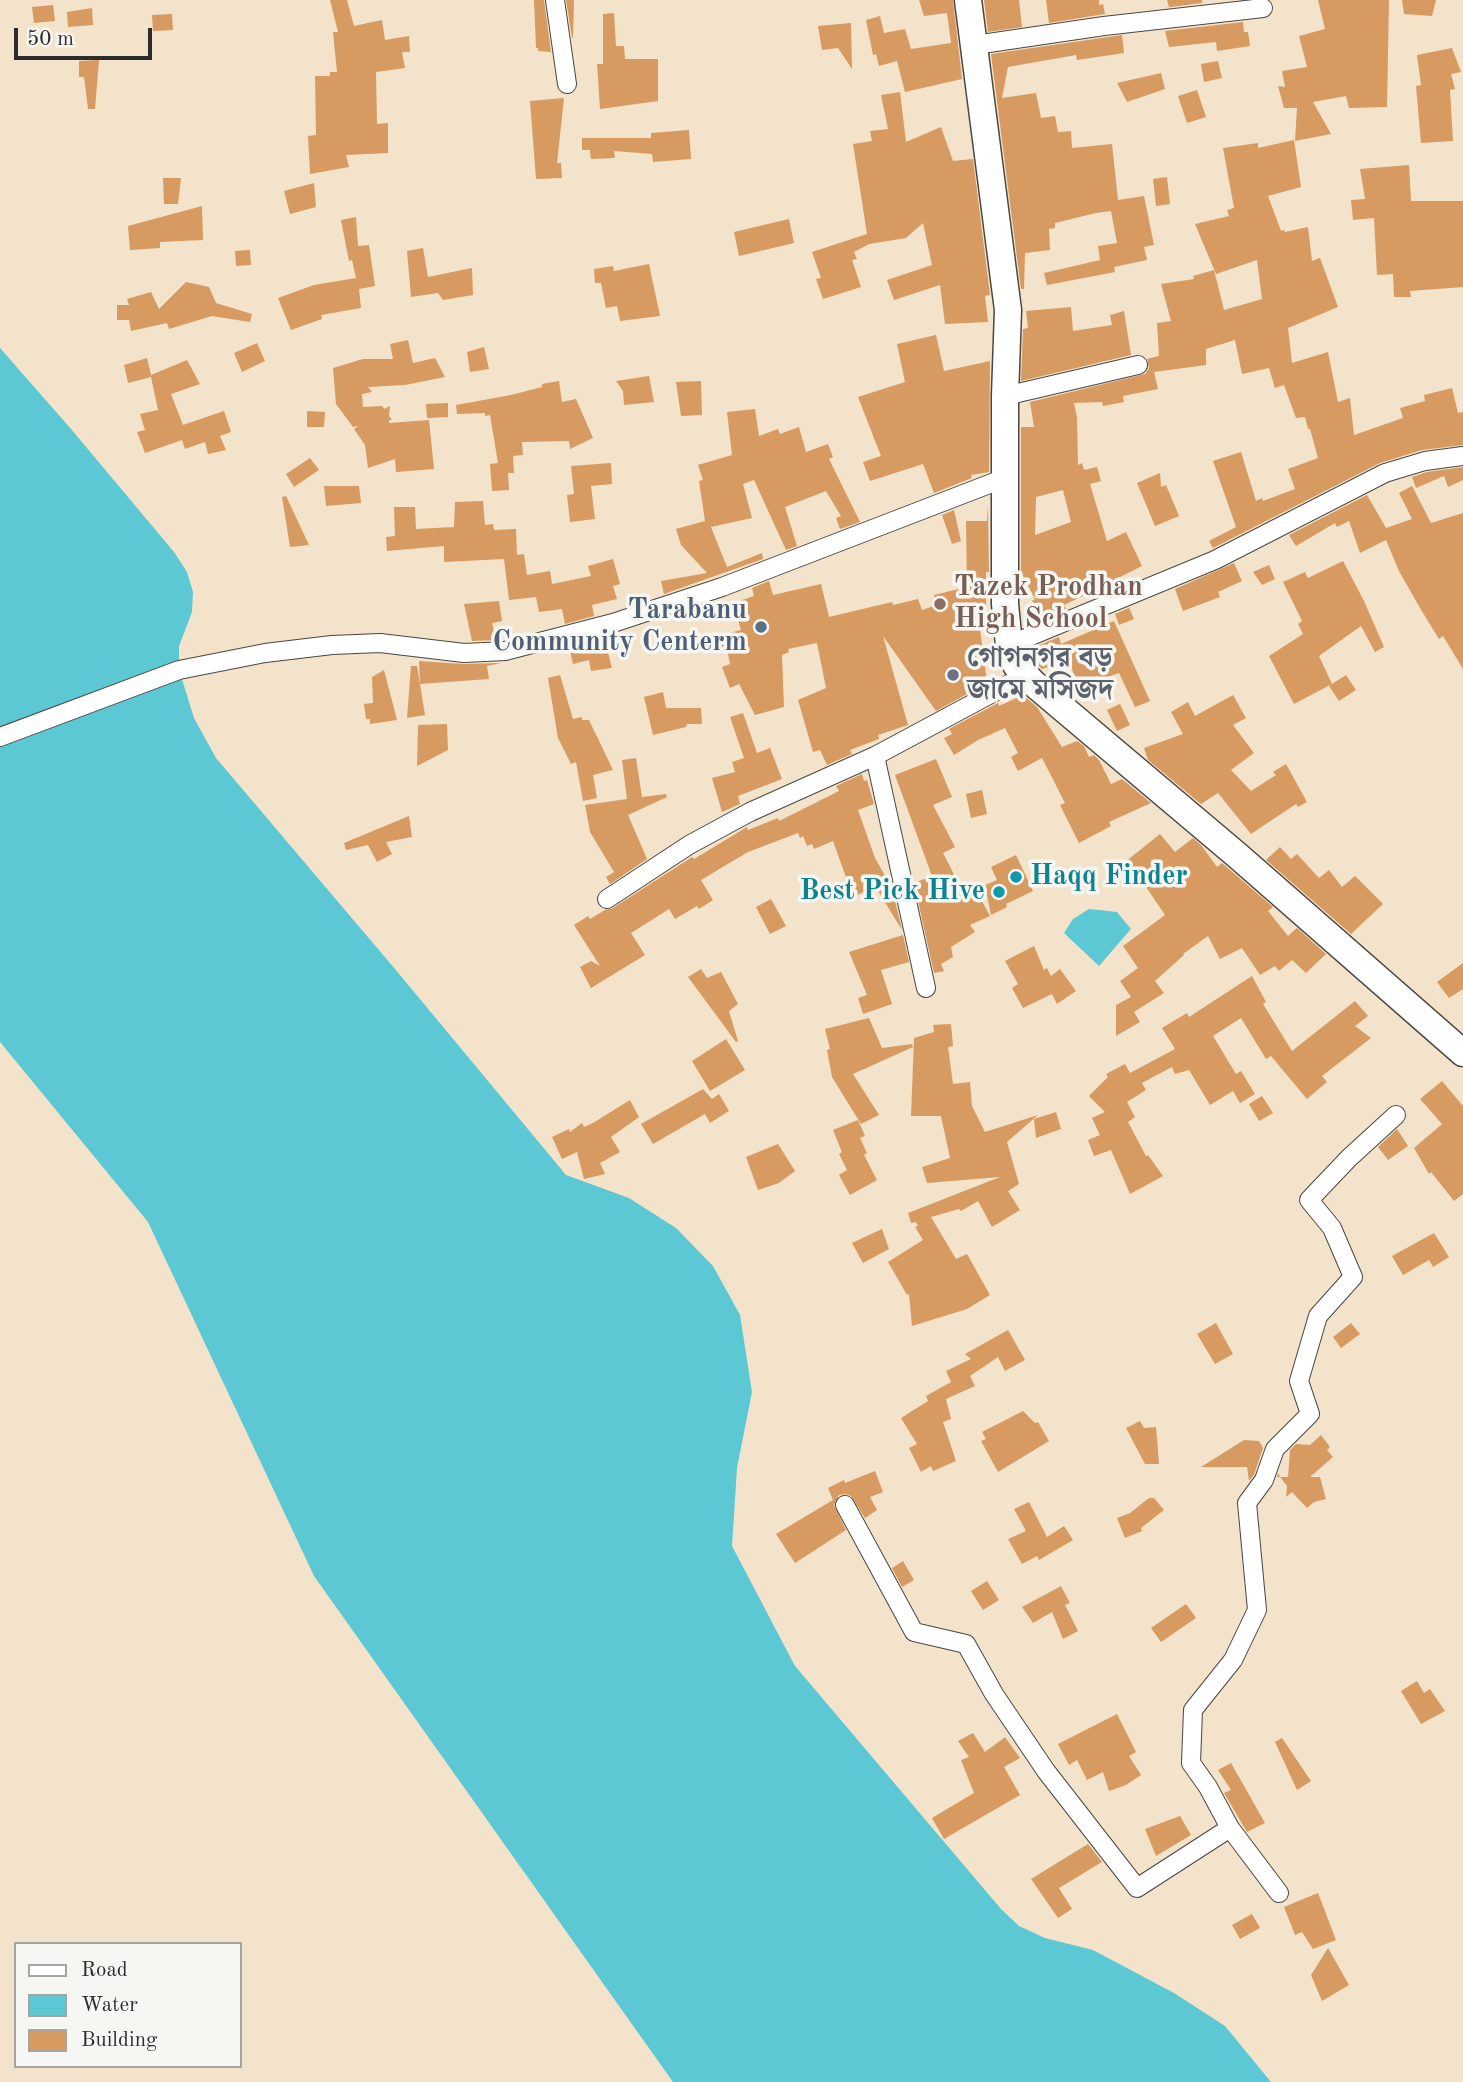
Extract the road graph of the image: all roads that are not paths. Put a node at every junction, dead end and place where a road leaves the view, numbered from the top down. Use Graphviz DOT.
graph roads {
  1 [pos="555,0"];
  2 [pos="968,0"];
  3 [pos="1263,8"];
  4 [pos="975,45"];
  5 [pos="568,83"];
  6 [pos="1138,365"];
  7 [pos="1005,396"];
  8 [pos="1463,456"];
  9 [pos="1005,478"];
  10 [pos="1009,645"];
  11 [pos="1026,675"];
  12 [pos="0,737"];
  13 [pos="875,756"];
  14 [pos="607,899"];
  15 [pos="926,988"];
  16 [pos="1463,1054"];
  17 [pos="1396,1115"];
  18 [pos="845,1505"];
  19 [pos="1230,1829"];
  20 [pos="1279,1893"];
  1 -- 5 [label="street"];
  2 -- 4 [label="main road"];
  3 -- 4 [label="street"];
  4 -- 7 [label="main road"];
  6 -- 7 [label="street"];
  7 -- 9 [label="main road"];
  8 -- 10 [label="street"];
  9 -- 10 [label="main road"];
  9 -- 12 [label="street"];
  10 -- 11 [label="main road"];
  11 -- 13 [label="street"];
  11 -- 16 [label="main road"];
  13 -- 14 [label="street"];
  13 -- 15 [label="street"];
  17 -- 19 [label="street"];
  18 -- 19 [label="street"];
  19 -- 20 [label="street"];
}
